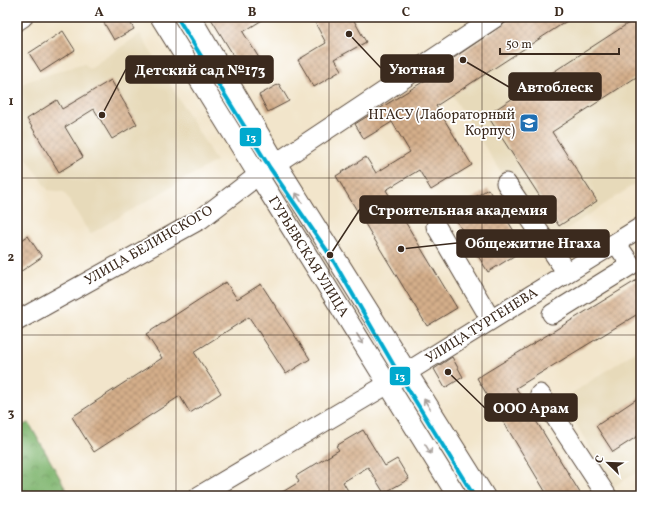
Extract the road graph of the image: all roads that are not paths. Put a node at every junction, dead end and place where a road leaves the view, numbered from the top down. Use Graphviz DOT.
graph roads {
  1 [pos="23,17"];
  2 [pos="160,17"];
  3 [pos="191,17"];
  4 [pos="496,17"];
  5 [pos="17,21"];
  6 [pos="277,164"];
  7 [pos="257,176"];
  8 [pos="506,183"];
  9 [pos="436,226"];
  10 [pos="641,227"];
  11 [pos="616,243"];
  12 [pos="567,273"];
  13 [pos="552,314"];
  14 [pos="491,320"];
  15 [pos="17,321"];
  16 [pos="407,372"];
  17 [pos="388,384"];
  18 [pos="540,394"];
  19 [pos="199,496"];
  20 [pos="458,496"];
  21 [pos="485,496"];
  22 [pos="606,496"];
  1 -- 5 [label="street"];
  2 -- 7 [label="street, ГУРЬЕВСКАЯ УЛИЦА"];
  3 -- 6 [label="street, ГУРЬЕВСКАЯ УЛИЦА"];
  4 -- 6 [label="street, УЛИЦА БЕЛИНСКОГО"];
  6 -- 7 [label="street, УЛИЦА БЕЛИНСКОГО"];
  16 -- 6 [label="street, ГУРЬЕВСКАЯ УЛИЦА, one-way"];
  7 -- 15 [label="street, УЛИЦА БЕЛИНСКОГО"];
  7 -- 17 [label="street, ГУРЬЕВСКАЯ УЛИЦА, one-way"];
  8 -- 12 [label="street"];
  9 -- 14 [label="street"];
  10 -- 11 [label="street, УЛИЦА ТУРГЕНЕВА"];
  11 -- 12 [label="street, УЛИЦА ТУРГЕНЕВА"];
  11 -- 13 [label="street"];
  12 -- 14 [label="street, УЛИЦА ТУРГЕНЕВА"];
  14 -- 16 [label="street, УЛИЦА ТУРГЕНЕВА"];
  16 -- 17 [label="street, УЛИЦА ТУРГЕНЕВА"];
  21 -- 16 [label="street, ГУРЬЕВСКАЯ УЛИЦА, one-way"];
  17 -- 19 [label="street, УЛИЦА ТУРГЕНЕВА"];
  17 -- 20 [label="street, ГУРЬЕВСКАЯ УЛИЦА, one-way"];
  18 -- 22 [label="street"];
}
